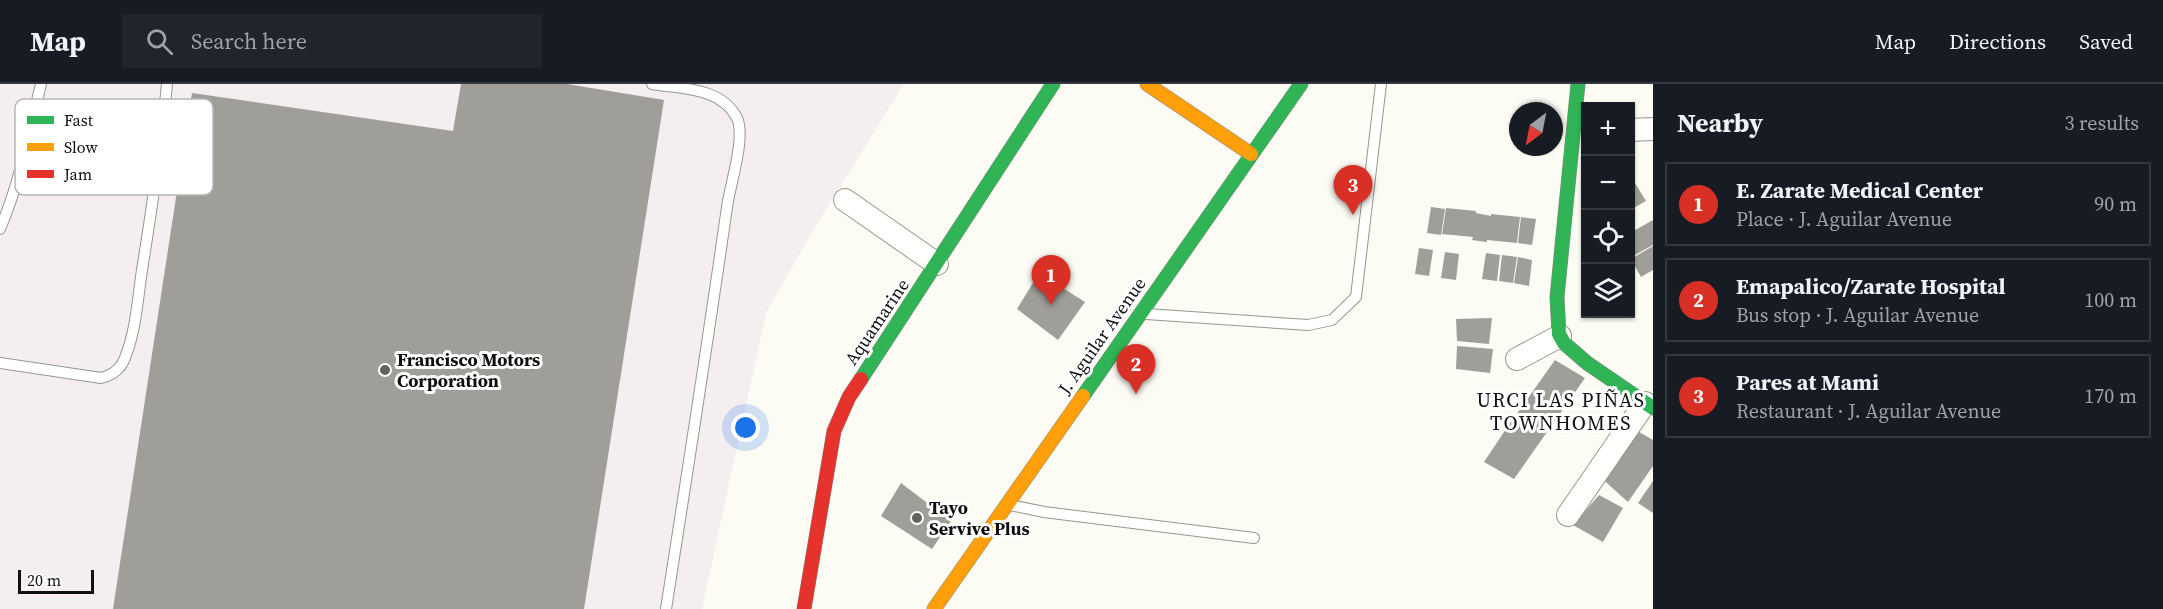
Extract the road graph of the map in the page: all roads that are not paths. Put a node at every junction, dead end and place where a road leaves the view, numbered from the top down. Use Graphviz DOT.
graph roads {
  1 [pos="41,84"];
  2 [pos="167,84"];
  3 [pos="652,84"];
  4 [pos="1053,84"];
  5 [pos="1147,84"];
  6 [pos="1301,84"];
  7 [pos="1381,84"];
  8 [pos="1578,84"];
  9 [pos="38,99"];
  10 [pos="165,99"];
  11 [pos="1653,129"];
  12 [pos="1579,130"];
  13 [pos="1635,130"];
  14 [pos="1251,154"];
  15 [pos="15,190"];
  16 [pos="154,195"];
  17 [pos="845,200"];
  18 [pos="0,229"];
  19 [pos="937,264"];
  20 [pos="1140,314"];
  21 [pos="1560,336"];
  22 [pos="1517,359"];
  23 [pos="0,363"];
  24 [pos="1649,405"];
  25 [pos="1007,504"];
  26 [pos="1568,515"];
  27 [pos="1254,538"];
  28 [pos="666,609"];
  29 [pos="804,609"];
  30 [pos="934,609"];
  1 -- 9 [label="lane"];
  2 -- 10 [label="lane"];
  3 -- 28 [label="lane"];
  4 -- 19 [label="street, Aquamarine"];
  5 -- 14 [label="street"];
  6 -- 14 [label="street, J. Aguilar Avenue"];
  7 -- 20 [label="lane"];
  8 -- 12 [label="street"];
  11 -- 13 [label="street"];
  12 -- 21 [label="street"];
  14 -- 20 [label="street, J. Aguilar Avenue"];
  15 -- 18 [label="lane"];
  16 -- 23 [label="lane"];
  17 -- 19 [label="street"];
  19 -- 29 [label="street, Aquamarine"];
  20 -- 25 [label="street, J. Aguilar Avenue"];
  21 -- 22 [label="street"];
  21 -- 24 [label="street"];
  24 -- 26 [label="street"];
  25 -- 27 [label="lane"];
  25 -- 30 [label="street, J. Aguilar Avenue"];
}
